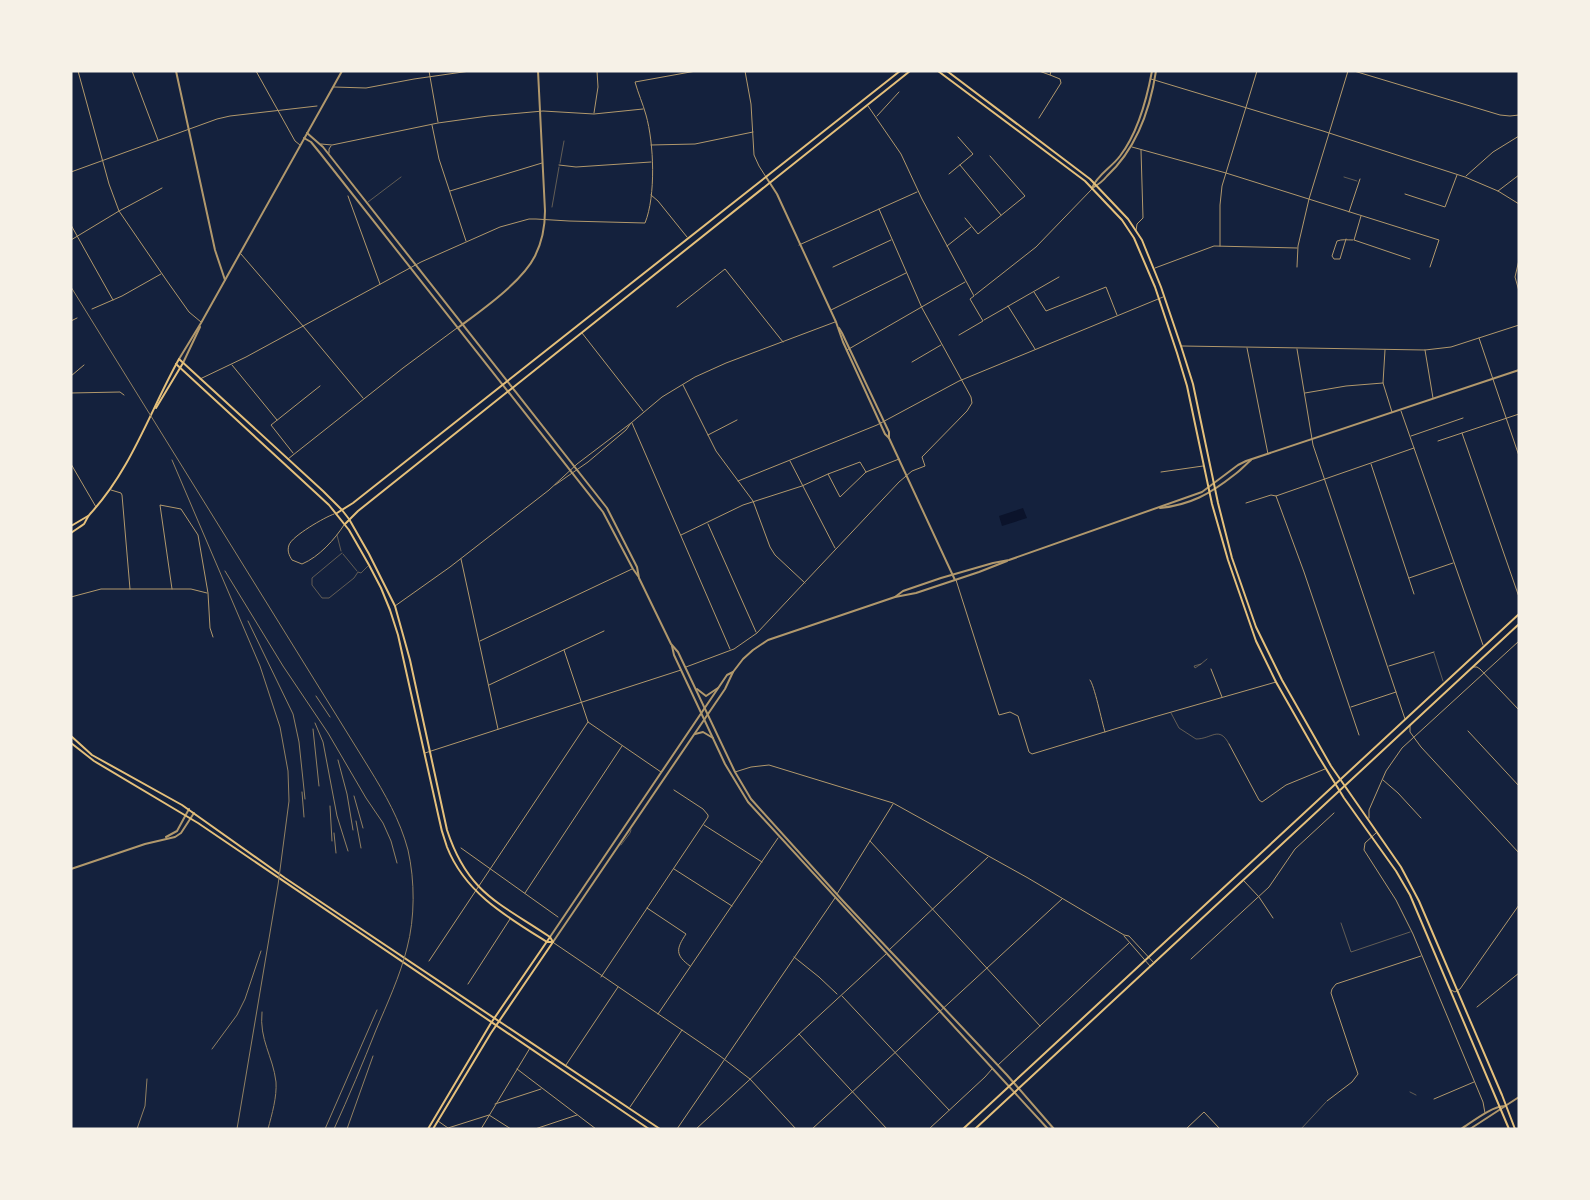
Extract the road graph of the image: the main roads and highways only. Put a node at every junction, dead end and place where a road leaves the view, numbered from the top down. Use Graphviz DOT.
graph roads {
  1 [pos="900,71"];
  2 [pos="910,71"];
  3 [pos="938,71"];
  4 [pos="947,71"];
  5 [pos="183,363"];
  6 [pos="176,364"];
  7 [pos="180,368"];
  8 [pos="155,408"];
  9 [pos="342,510"];
  10 [pos="337,513"];
  11 [pos="88,516"];
  12 [pos="349,519"];
  13 [pos="345,524"];
  14 [pos="71,526"];
  15 [pos="71,533"];
  16 [pos="1519,614"];
  17 [pos="1519,624"];
  18 [pos="71,736"];
  19 [pos="71,743"];
  20 [pos="1340,780"];
  21 [pos="1335,784"];
  22 [pos="1344,786"];
  23 [pos="1339,790"];
  24 [pos="550,937"];
  25 [pos="547,942"];
  26 [pos="553,942"];
  27 [pos="494,1017"];
  28 [pos="500,1021"];
  29 [pos="491,1023"];
  30 [pos="496,1026"];
  31 [pos="428,1129"];
  32 [pos="433,1129"];
  33 [pos="649,1129"];
  34 [pos="660,1129"];
  35 [pos="964,1129"];
  36 [pos="975,1129"];
  37 [pos="1509,1129"];
  38 [pos="1514,1129"];
  1 -- 9 [label="main road"];
  2 -- 12 [label="main road"];
  3 -- 21 [label="main road"];
  4 -- 20 [label="main road"];
  5 -- 6 [label="main road"];
  5 -- 7 [label="main road"];
  5 -- 9 [label="main road"];
  6 -- 7 [label="main road"];
  6 -- 8 [label="main road"];
  7 -- 8 [label="main road"];
  7 -- 10 [label="main road"];
  8 -- 11 [label="main road"];
  9 -- 10 [label="main road"];
  9 -- 12 [label="main road"];
  10 -- 13 [label="main road"];
  11 -- 14 [label="main road"];
  11 -- 15 [label="main road"];
  12 -- 13 [label="main road"];
  12 -- 24 [label="main road"];
  13 -- 25 [label="main road"];
  16 -- 20 [label="main road"];
  17 -- 22 [label="main road"];
  18 -- 27 [label="main road"];
  19 -- 29 [label="main road"];
  20 -- 21 [label="main road"];
  20 -- 22 [label="main road"];
  21 -- 23 [label="main road"];
  21 -- 35 [label="main road"];
  22 -- 23 [label="main road"];
  22 -- 38 [label="main road"];
  23 -- 36 [label="main road"];
  23 -- 37 [label="main road"];
  24 -- 25 [label="main road"];
  24 -- 26 [label="main road"];
  25 -- 26 [label="main road"];
  25 -- 27 [label="main road"];
  26 -- 28 [label="main road"];
  27 -- 28 [label="main road"];
  27 -- 29 [label="main road"];
  28 -- 30 [label="main road"];
  28 -- 34 [label="main road"];
  29 -- 30 [label="main road"];
  29 -- 31 [label="main road"];
  30 -- 32 [label="main road"];
  30 -- 33 [label="main road"];
}
